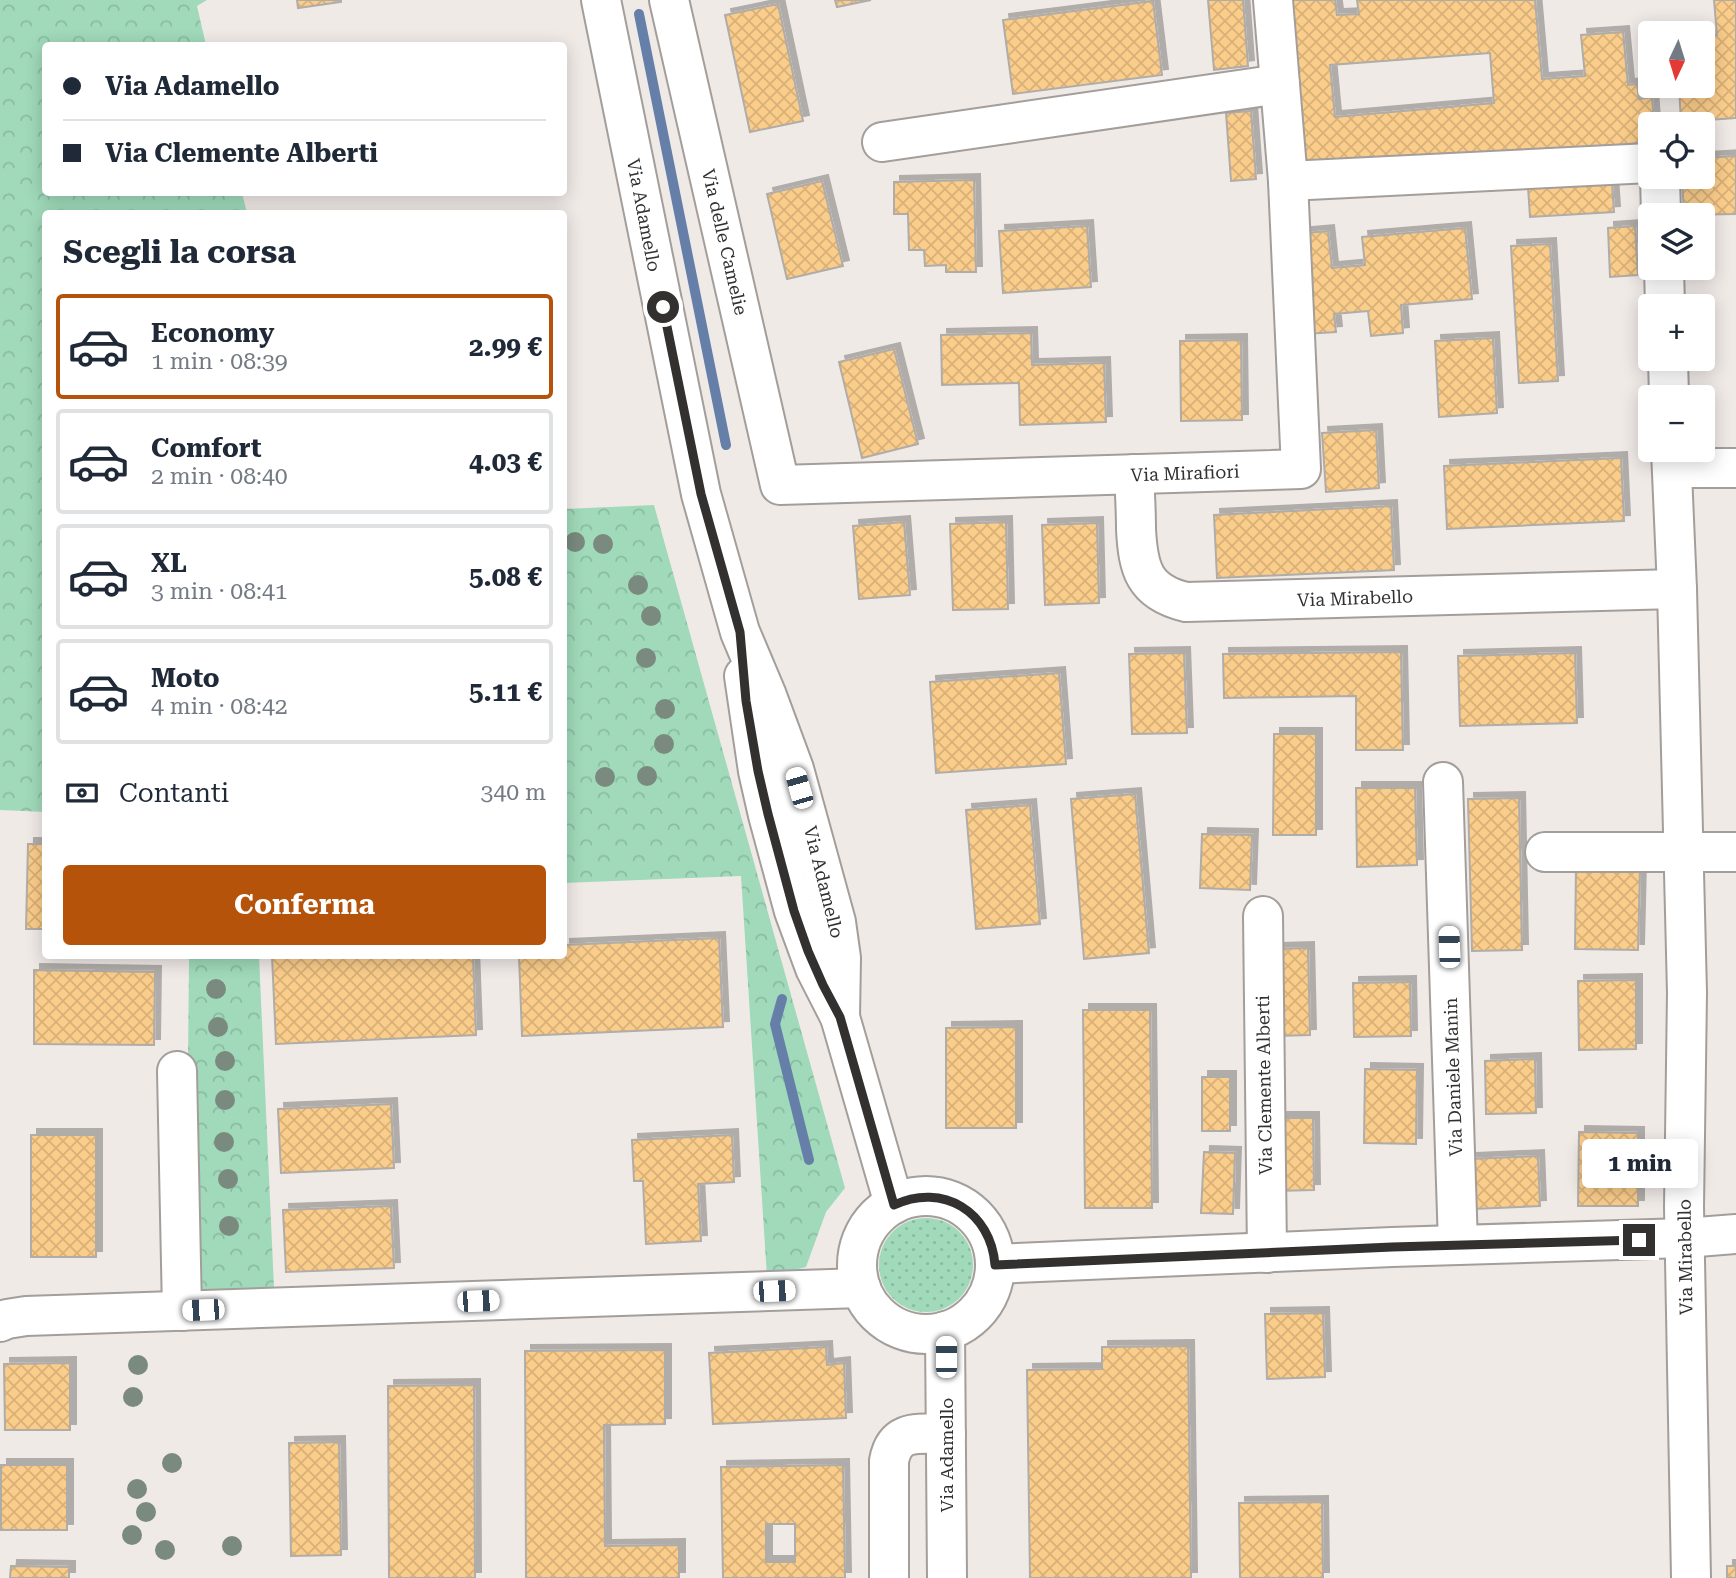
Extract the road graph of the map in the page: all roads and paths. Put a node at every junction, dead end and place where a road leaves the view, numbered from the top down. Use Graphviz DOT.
graph roads {
  1 [pos="601,0"];
  2 [pos="669,0"];
  3 [pos="1273,0"];
  4 [pos="1280,84"];
  5 [pos="882,142"];
  6 [pos="1638,164"];
  7 [pos="1288,181"];
  8 [pos="1672,462"];
  9 [pos="1693,462"];
  10 [pos="1736,468"];
  11 [pos="1134,474"];
  12 [pos="780,485"];
  13 [pos="1677,589"];
  14 [pos="1443,782"];
  15 [pos="1545,852"];
  16 [pos="1683,852"];
  17 [pos="1736,852"];
  18 [pos="1263,916"];
  19 [pos="177,1071"];
  20 [pos="894,1205"];
  21 [pos="1736,1234"];
  22 [pos="1685,1238"];
  23 [pos="1458,1245"];
  24 [pos="1267,1253"];
  25 [pos="995,1265"];
  26 [pos="860,1288"];
  27 [pos="182,1311"];
  28 [pos="0,1322"];
  29 [pos="945,1331"];
  30 [pos="946,1434"];
  31 [pos="889,1578"];
  32 [pos="947,1578"];
  33 [pos="1691,1578"];
  1 -- 20 [label="street, Via Adamello"];
  2 -- 12 [label="street, Via delle Camelie"];
  3 -- 4 [label="street"];
  4 -- 5 [label="street"];
  4 -- 7 [label="street"];
  6 -- 7 [label="street"];
  7 -- 11 [label="street, Via Mirafiori"];
  8 -- 13 [label="street, Via Mirabello"];
  9 -- 10 [label="street, Via Mirabello"];
  11 -- 12 [label="street, Via Mirafiori"];
  11 -- 13 [label="street, Via Mirabello"];
  13 -- 16 [label="street, Via Mirabello"];
  14 -- 23 [label="street, Via Daniele Manin"];
  15 -- 16 [label="street"];
  16 -- 17 [label="street"];
  16 -- 22 [label="street, Via Mirabello"];
  18 -- 24 [label="street, Via Clemente Alberti"];
  19 -- 27 [label="street"];
  20 -- 25 [label="street"];
  20 -- 26 [label="street"];
  21 -- 22 [label="street"];
  22 -- 23 [label="street"];
  22 -- 33 [label="street, Via Mirabello"];
  23 -- 24 [label="street"];
  24 -- 25 [label="street"];
  25 -- 29 [label="street"];
  26 -- 27 [label="street"];
  26 -- 29 [label="street"];
  27 -- 28 [label="street"];
  29 -- 30 [label="street, Via Adamello"];
  30 -- 31 [label="street"];
  30 -- 32 [label="street, Via Adamello"];
}
